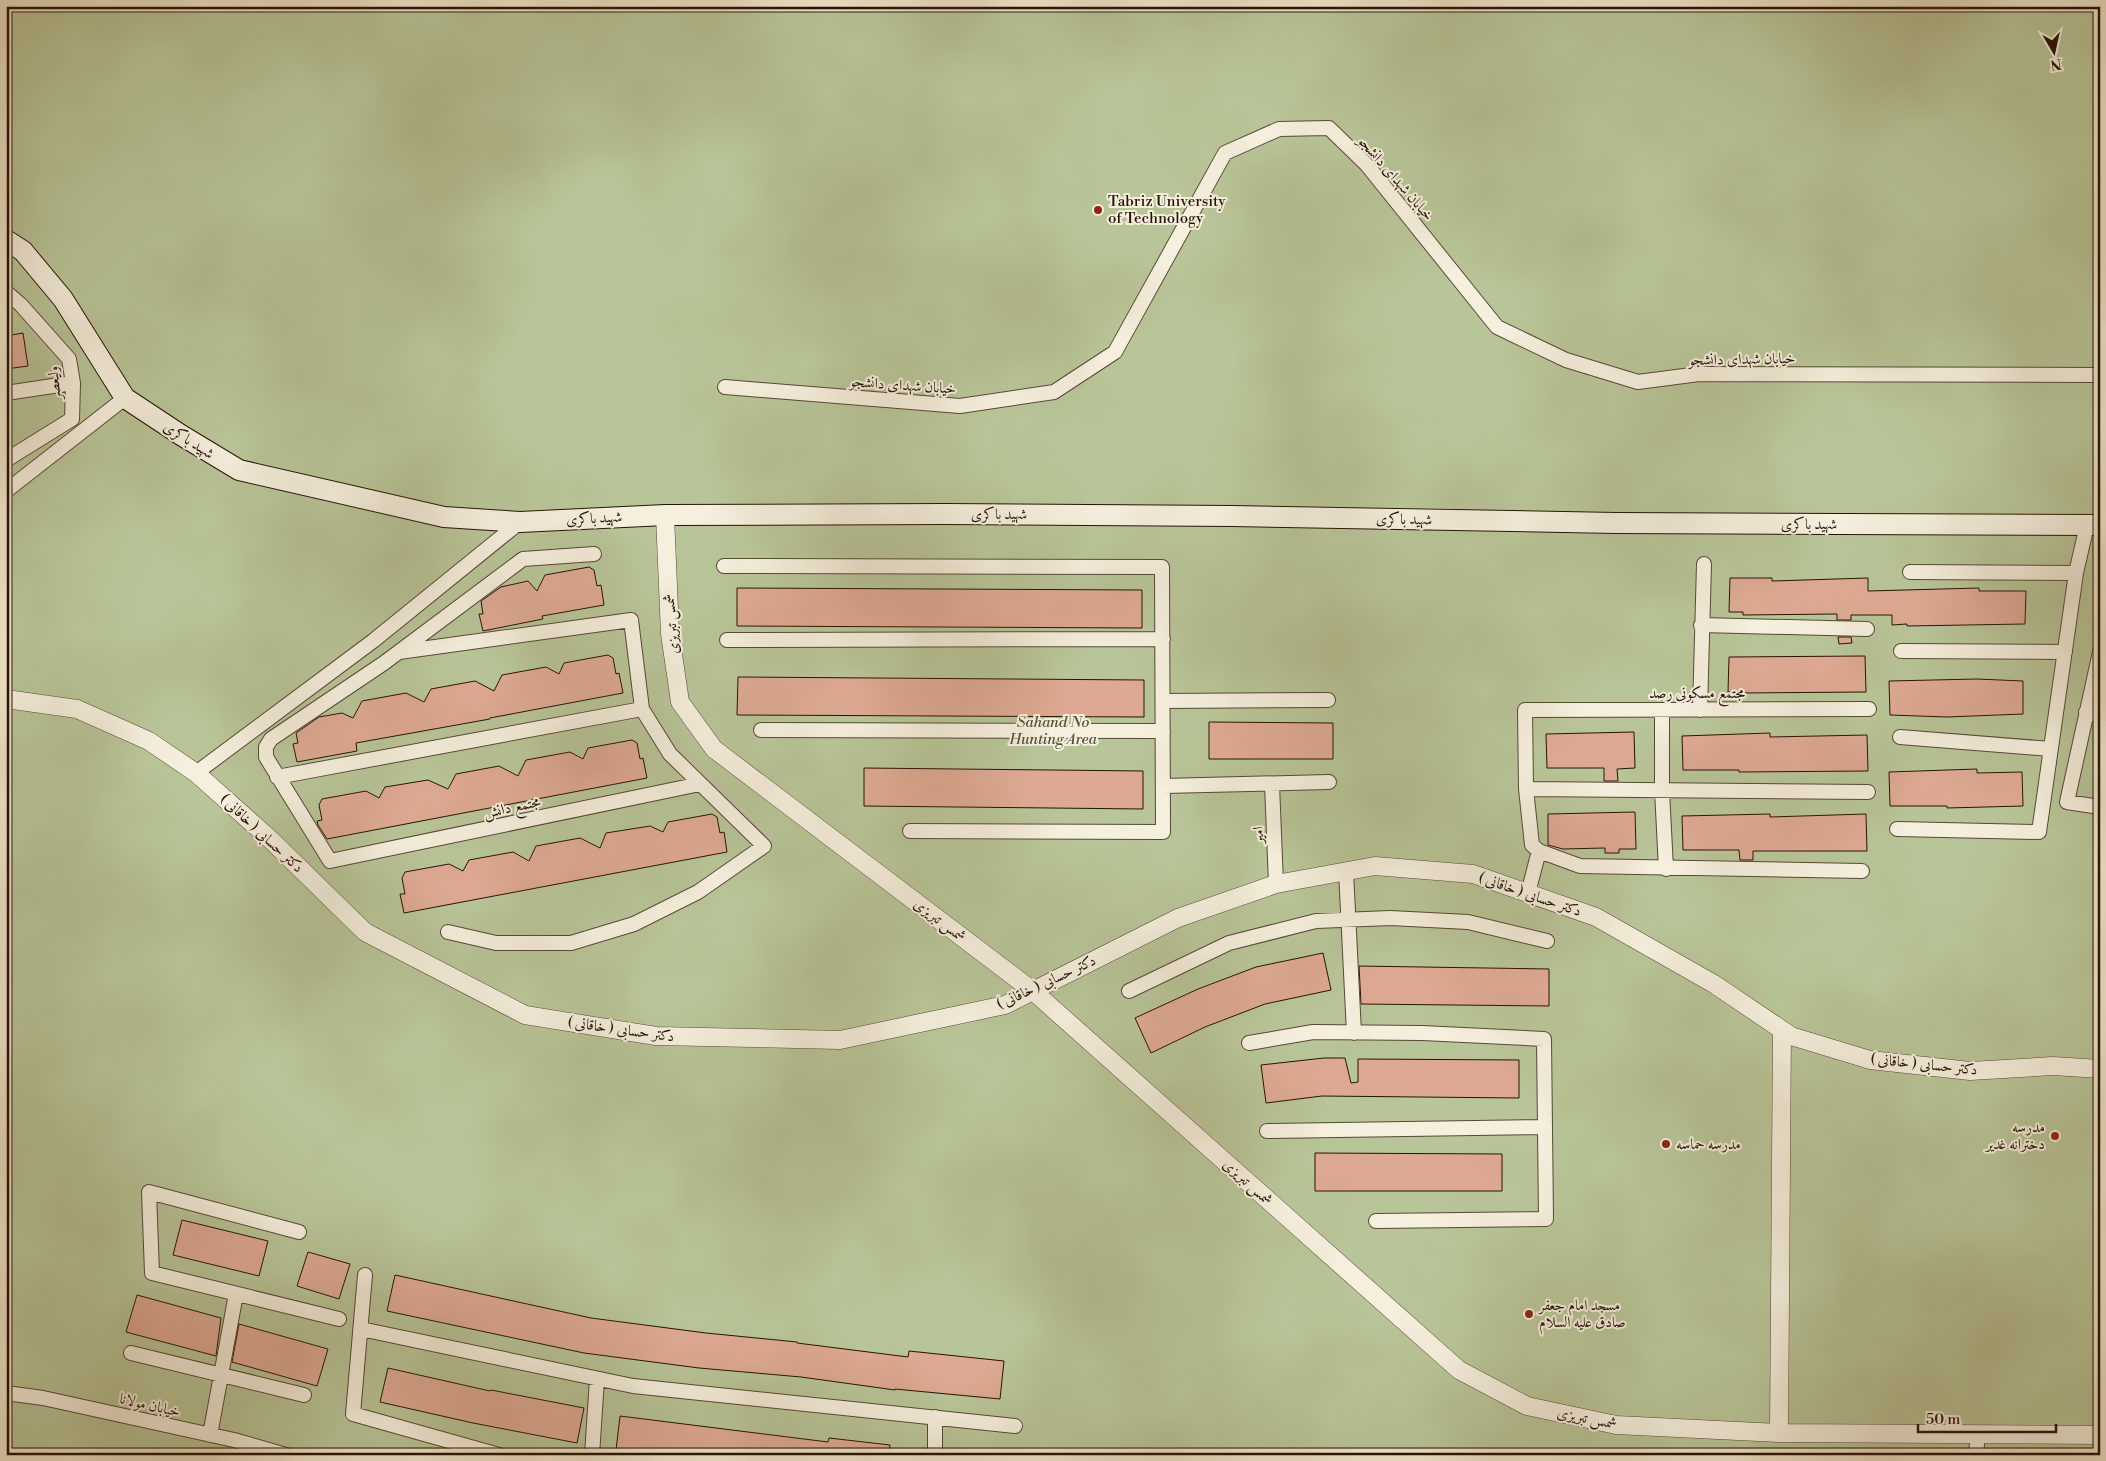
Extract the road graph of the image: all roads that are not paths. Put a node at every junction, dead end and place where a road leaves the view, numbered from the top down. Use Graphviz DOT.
graph roads {
  1 [pos="6,240"];
  2 [pos="6,292"];
  3 [pos="21,305"];
  4 [pos="6,307"];
  5 [pos="2100,375"];
  6 [pos="73,383"];
  7 [pos="725,388"];
  8 [pos="6,393"];
  9 [pos="125,398"];
  10 [pos="6,460"];
  11 [pos="6,491"];
  12 [pos="665,515"];
  13 [pos="520,522"];
  14 [pos="2094,525"];
  15 [pos="594,554"];
  16 [pos="1704,564"];
  17 [pos="724,566"];
  18 [pos="1910,572"];
  19 [pos="2076,573"];
  20 [pos="1701,625"];
  21 [pos="1867,629"];
  22 [pos="1163,639"];
  23 [pos="727,640"];
  24 [pos="373,641"];
  25 [pos="1900,651"];
  26 [pos="398,652"];
  27 [pos="2065,652"];
  28 [pos="2100,652"];
  29 [pos="384,663"];
  30 [pos="6,699"];
  31 [pos="1163,700"];
  32 [pos="1328,700"];
  33 [pos="1868,708"];
  34 [pos="642,709"];
  35 [pos="1662,710"];
  36 [pos="1700,710"];
  37 [pos="2086,712"];
  38 [pos="2100,715"];
  39 [pos="761,730"];
  40 [pos="1163,731"];
  41 [pos="1900,737"];
  42 [pos="2051,749"];
  43 [pos="196,773"];
  44 [pos="277,777"];
  45 [pos="1329,782"];
  46 [pos="700,784"];
  47 [pos="1272,784"];
  48 [pos="1163,786"];
  49 [pos="1526,789"];
  50 [pos="1662,790"];
  51 [pos="1868,792"];
  52 [pos="2100,806"];
  53 [pos="1897,829"];
  54 [pos="910,831"];
  55 [pos="1539,851"];
  56 [pos="1666,869"];
  57 [pos="1346,871"];
  58 [pos="1862,871"];
  59 [pos="1276,884"];
  60 [pos="1528,893"];
  61 [pos="1349,920"];
  62 [pos="448,932"];
  63 [pos="1547,941"];
  64 [pos="1033,991"];
  65 [pos="1129,991"];
  66 [pos="1782,1030"];
  67 [pos="1354,1033"];
  68 [pos="1249,1043"];
  69 [pos="2100,1070"];
  70 [pos="1545,1127"];
  71 [pos="1267,1131"];
  72 [pos="1376,1221"];
  73 [pos="299,1232"];
  74 [pos="365,1275"];
  75 [pos="236,1294"];
  76 [pos="338,1319"];
  77 [pos="360,1329"];
  78 [pos="131,1353"];
  79 [pos="221,1375"];
  80 [pos="597,1379"];
  81 [pos="6,1393"];
  82 [pos="304,1395"];
  83 [pos="935,1417"];
  84 [pos="1015,1426"];
  85 [pos="1780,1433"];
  86 [pos="1978,1433"];
  87 [pos="210,1435"];
  88 [pos="2100,1435"];
  89 [pos="286,1455"];
  90 [pos="499,1455"];
  91 [pos="592,1455"];
  92 [pos="935,1455"];
  93 [pos="1976,1455"];
  1 -- 9 [label="main road, شهید باکری"];
  2 -- 3 [label="street, ولیعصر"];
  3 -- 4 [label="street"];
  3 -- 6 [label="street, ولیعصر"];
  5 -- 7 [label="street, خیابان شهدای دانشجو"];
  6 -- 8 [label="street"];
  6 -- 10 [label="street, ولیعصر"];
  9 -- 11 [label="street"];
  9 -- 13 [label="main road, شهید باکری"];
  12 -- 13 [label="main road, شهید باکری"];
  12 -- 14 [label="main road, شهید باکری"];
  12 -- 64 [label="street, شمس تبریزی"];
  13 -- 24 [label="street"];
  14 -- 19 [label="street"];
  15 -- 26 [label="street"];
  16 -- 20 [label="street"];
  17 -- 22 [label="street"];
  18 -- 19 [label="street"];
  19 -- 27 [label="street"];
  20 -- 21 [label="street"];
  20 -- 36 [label="street"];
  22 -- 23 [label="street"];
  22 -- 31 [label="street"];
  24 -- 29 [label="street"];
  24 -- 43 [label="street"];
  25 -- 27 [label="street"];
  26 -- 29 [label="street"];
  26 -- 34 [label="street"];
  27 -- 42 [label="street"];
  28 -- 37 [label="street"];
  29 -- 44 [label="street"];
  30 -- 43 [label="street, دکتر حسابی ( خاقانی )"];
  31 -- 32 [label="street"];
  31 -- 40 [label="street"];
  33 -- 36 [label="street, مجتمع مسکونی رصد"];
  34 -- 44 [label="street"];
  34 -- 46 [label="street"];
  35 -- 36 [label="street, مجتمع مسکونی رصد"];
  35 -- 49 [label="street, مجتمع مسکونی رصد"];
  35 -- 50 [label="street"];
  37 -- 38 [label="street"];
  37 -- 52 [label="street"];
  39 -- 40 [label="street"];
  40 -- 48 [label="street"];
  41 -- 42 [label="street"];
  42 -- 53 [label="street"];
  43 -- 64 [label="street, دکتر حسابی ( خاقانی )"];
  44 -- 46 [label="street, مجتمع دانش"];
  45 -- 47 [label="street"];
  46 -- 62 [label="street"];
  47 -- 48 [label="street"];
  47 -- 59 [label="street, امیر"];
  48 -- 54 [label="street"];
  49 -- 50 [label="street"];
  49 -- 55 [label="street"];
  50 -- 51 [label="street"];
  50 -- 56 [label="street"];
  55 -- 56 [label="street"];
  55 -- 60 [label="street"];
  56 -- 58 [label="street"];
  57 -- 59 [label="street, دکتر حسابی ( خاقانی )"];
  57 -- 60 [label="street, دکتر حسابی ( خاقانی )"];
  57 -- 61 [label="street"];
  59 -- 64 [label="street, دکتر حسابی ( خاقانی )"];
  60 -- 66 [label="street, دکتر حسابی ( خاقانی )"];
  61 -- 63 [label="street"];
  61 -- 65 [label="street"];
  61 -- 67 [label="street"];
  64 -- 85 [label="street, شمس تبریزی"];
  66 -- 69 [label="street, دکتر حسابی ( خاقانی )"];
  66 -- 85 [label="street"];
  67 -- 68 [label="street"];
  67 -- 70 [label="street"];
  70 -- 71 [label="street"];
  70 -- 72 [label="street"];
  73 -- 75 [label="street"];
  74 -- 77 [label="street"];
  75 -- 76 [label="street"];
  75 -- 79 [label="street"];
  77 -- 80 [label="street"];
  77 -- 90 [label="street"];
  78 -- 79 [label="street"];
  79 -- 82 [label="street"];
  79 -- 87 [label="street"];
  80 -- 83 [label="street"];
  80 -- 91 [label="street"];
  81 -- 87 [label="street, خیابان مولانا"];
  83 -- 84 [label="street"];
  83 -- 92 [label="street"];
  85 -- 86 [label="street, شمس تبریزی"];
  86 -- 88 [label="street, شمس تبریزی"];
  86 -- 93 [label="street"];
  87 -- 89 [label="street, خیابان مولانا"];
}
